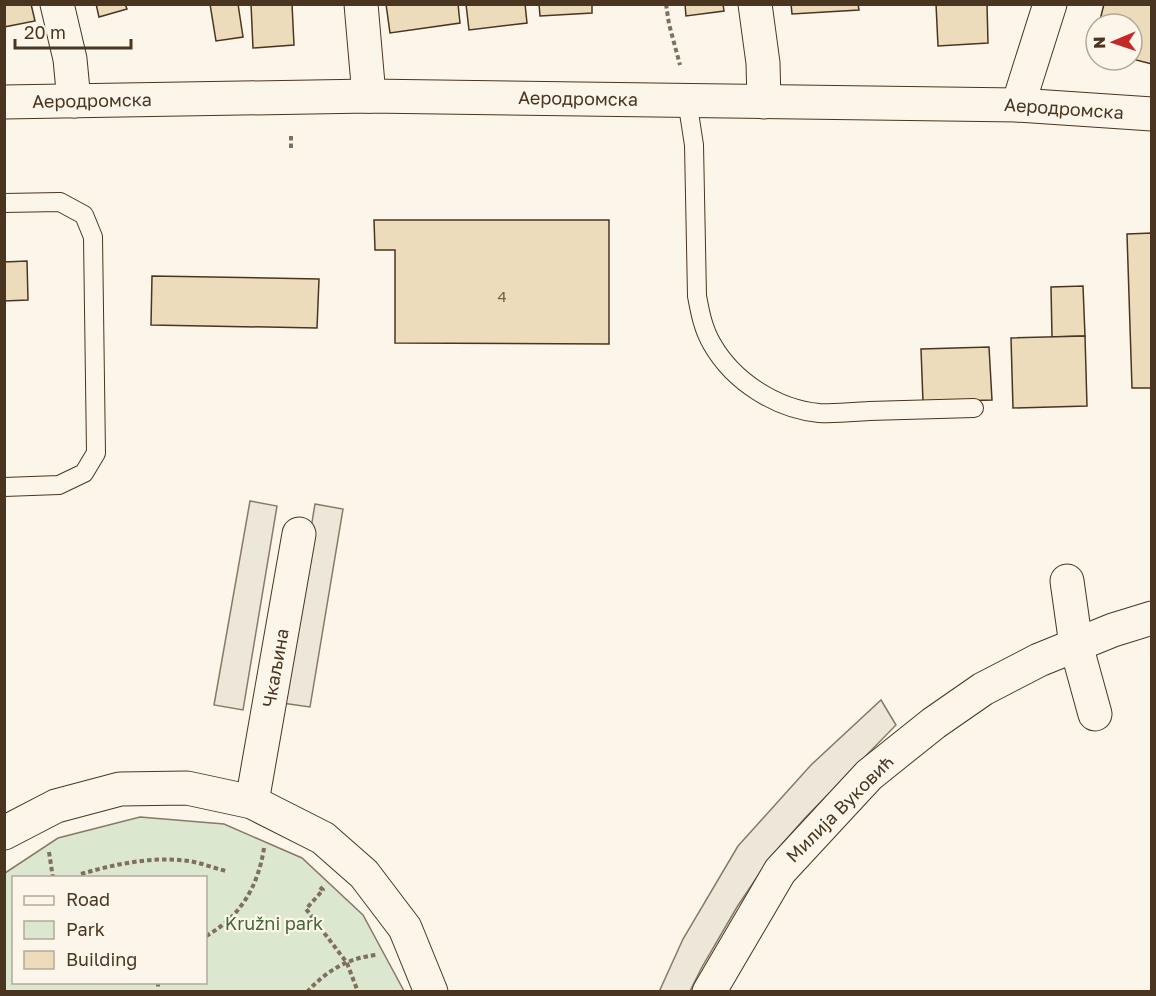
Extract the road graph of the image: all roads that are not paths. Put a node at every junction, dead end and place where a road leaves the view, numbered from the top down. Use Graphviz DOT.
graph roads {
  1 [pos="57,4"];
  2 [pos="361,4"];
  3 [pos="755,4"];
  4 [pos="1050,4"];
  5 [pos="369,96"];
  6 [pos="687,100"];
  7 [pos="74,101"];
  8 [pos="4,102"];
  9 [pos="764,102"];
  10 [pos="1018,105"];
  11 [pos="1152,114"];
  12 [pos="4,203"];
  13 [pos="974,408"];
  14 [pos="4,487"];
  15 [pos="299,534"];
  16 [pos="1067,581"];
  17 [pos="1152,618"];
  18 [pos="1076,645"];
  19 [pos="1095,714"];
  20 [pos="252,802"];
  21 [pos="4,833"];
  22 [pos="431,992"];
  23 [pos="709,992"];
  1 -- 7 [label="street"];
  2 -- 5 [label="street"];
  3 -- 9 [label="street"];
  4 -- 10 [label="street"];
  5 -- 6 [label="street, Аеродромска"];
  5 -- 7 [label="street, Аеродромска"];
  6 -- 9 [label="street, Аеродромска"];
  6 -- 13 [label="lane"];
  7 -- 8 [label="street, Аеродромска"];
  9 -- 10 [label="street, Аеродромска"];
  10 -- 11 [label="street, Аеродромска"];
  12 -- 14 [label="lane"];
  15 -- 20 [label="street, Чкаљина"];
  16 -- 18 [label="street"];
  17 -- 18 [label="street, Милија Вуковић"];
  18 -- 19 [label="street"];
  18 -- 23 [label="street, Милија Вуковић"];
  20 -- 21 [label="street"];
  20 -- 22 [label="street"];
}
